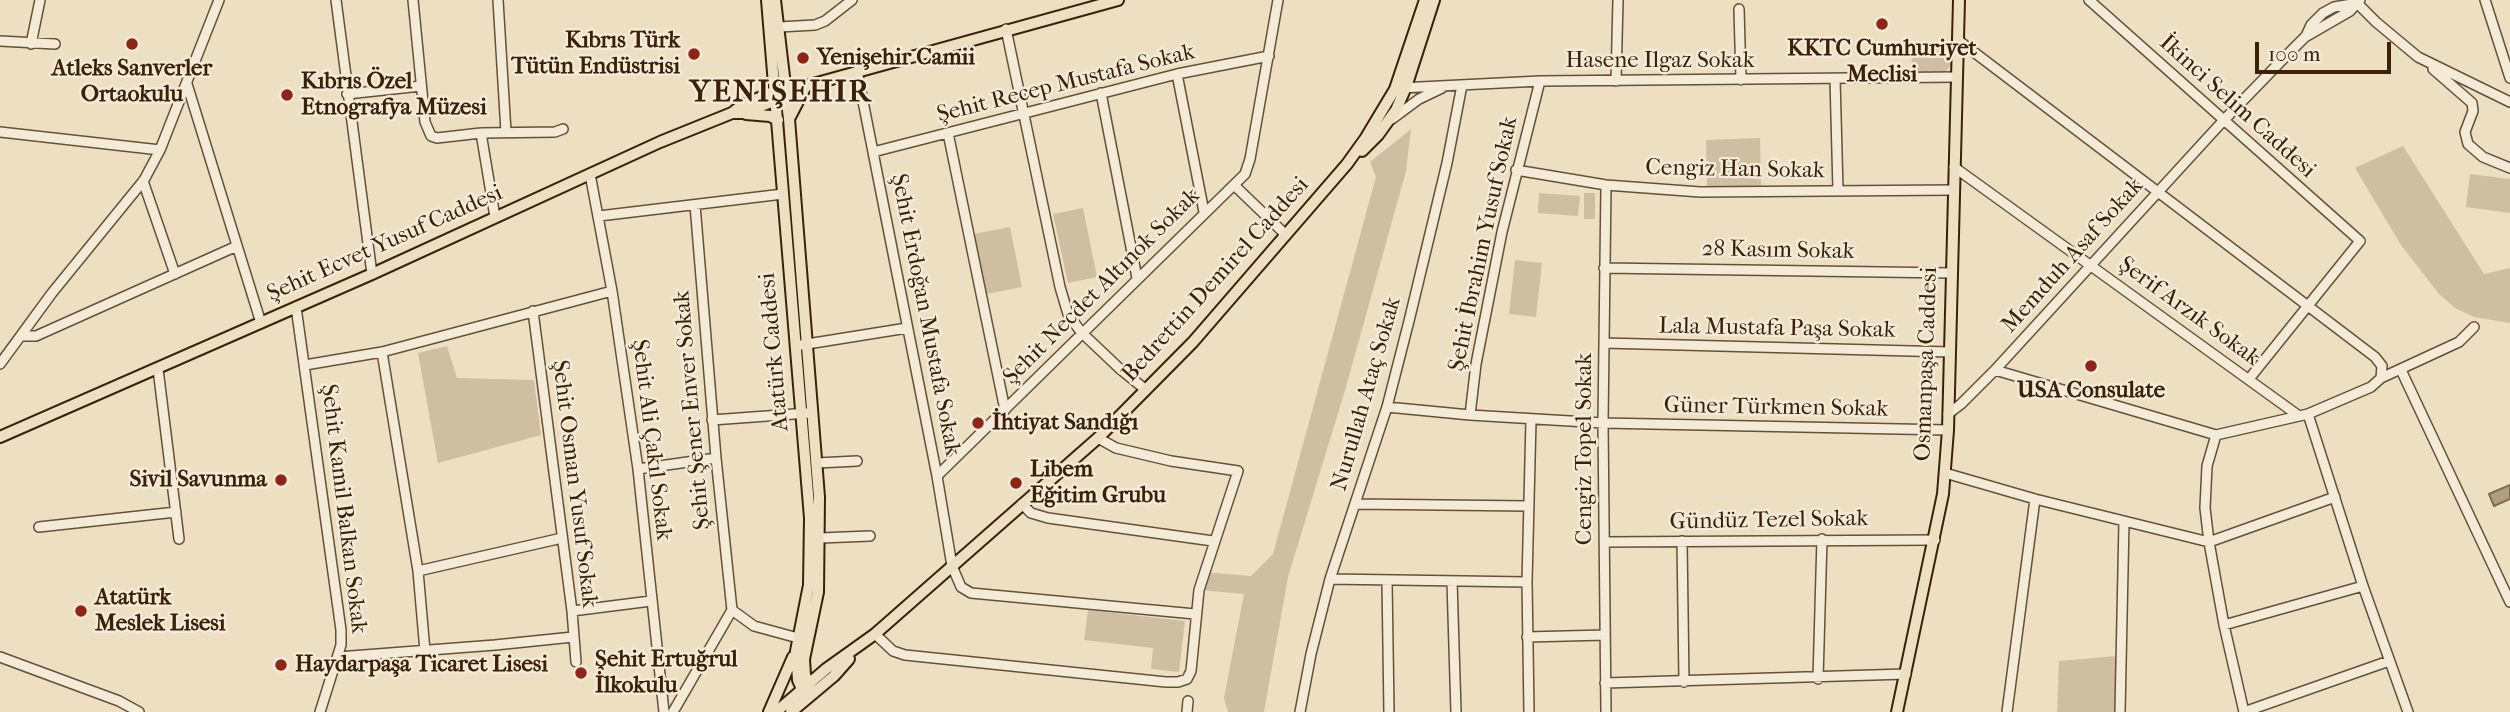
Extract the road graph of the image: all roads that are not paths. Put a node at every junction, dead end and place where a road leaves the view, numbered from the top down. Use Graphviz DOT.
graph roads {
  1 [pos="40,0"];
  2 [pos="219,0"];
  3 [pos="336,0"];
  4 [pos="413,0"];
  5 [pos="498,0"];
  6 [pos="767,0"];
  7 [pos="775,0"];
  8 [pos="852,0"];
  9 [pos="1118,0"];
  10 [pos="1278,0"];
  11 [pos="1425,0"];
  12 [pos="1434,0"];
  13 [pos="1618,0"];
  14 [pos="2088,0"];
  15 [pos="2326,0"];
  16 [pos="2484,0"];
  17 [pos="2357,1"];
  18 [pos="1082,4"];
  19 [pos="1960,4"];
  20 [pos="1739,9"];
  21 [pos="2323,13"];
  22 [pos="2336,19"];
  23 [pos="2376,22"];
  24 [pos="779,27"];
  25 [pos="1006,29"];
  26 [pos="2305,37"];
  27 [pos="1958,40"];
  28 [pos="0,41"];
  29 [pos="31,44"];
  30 [pos="55,44"];
  31 [pos="1269,55"];
  32 [pos="2418,57"];
  33 [pos="778,67"];
  34 [pos="857,71"];
  35 [pos="1177,74"];
  36 [pos="1956,77"];
  37 [pos="2510,78"];
  38 [pos="1835,79"];
  39 [pos="1741,80"];
  40 [pos="1540,81"];
  41 [pos="1616,81"];
  42 [pos="187,83"];
  43 [pos="1462,85"];
  44 [pos="421,86"];
  45 [pos="806,86"];
  46 [pos="1447,86"];
  47 [pos="1401,88"];
  48 [pos="1101,93"];
  49 [pos="347,94"];
  50 [pos="779,94"];
  51 [pos="756,100"];
  52 [pos="2510,102"];
  53 [pos="737,113"];
  54 [pos="1024,113"];
  55 [pos="783,120"];
  56 [pos="2222,121"];
  57 [pos="1388,122"];
  58 [pos="563,130"];
  59 [pos="0,132"];
  60 [pos="506,132"];
  61 [pos="948,133"];
  62 [pos="481,134"];
  63 [pos="160,150"];
  64 [pos="873,152"];
  65 [pos="1347,164"];
  66 [pos="1954,167"];
  67 [pos="2510,168"];
  68 [pos="1517,170"];
  69 [pos="590,174"];
  70 [pos="143,181"];
  71 [pos="1606,185"];
  72 [pos="1235,186"];
  73 [pos="1838,190"];
  74 [pos="1954,190"];
  75 [pos="2158,192"];
  76 [pos="783,194"];
  77 [pos="695,205"];
  78 [pos="1205,212"];
  79 [pos="495,216"];
  80 [pos="598,216"];
  81 [pos="1286,234"];
  82 [pos="237,246"];
  83 [pos="2092,266"];
  84 [pos="1604,268"];
  85 [pos="1951,273"];
  86 [pos="175,274"];
  87 [pos="372,274"];
  88 [pos="1137,278"];
  89 [pos="612,291"];
  90 [pos="2308,306"];
  91 [pos="296,307"];
  92 [pos="533,311"];
  93 [pos="261,323"];
  94 [pos="2474,327"];
  95 [pos="907,328"];
  96 [pos="1081,332"];
  97 [pos="21,335"];
  98 [pos="1604,344"];
  99 [pos="801,345"];
  100 [pos="382,352"];
  101 [pos="1950,352"];
  102 [pos="0,364"];
  103 [pos="305,365"];
  104 [pos="158,369"];
  105 [pos="1995,370"];
  106 [pos="2401,370"];
  107 [pos="2381,378"];
  108 [pos="2249,379"];
  109 [pos="1146,390"];
  110 [pos="1387,407"];
  111 [pos="1004,411"];
  112 [pos="807,413"];
  113 [pos="1948,414"];
  114 [pos="1470,415"];
  115 [pos="2303,415"];
  116 [pos="712,420"];
  117 [pos="1531,420"];
  118 [pos="1603,424"];
  119 [pos="1948,430"];
  120 [pos="2216,435"];
  121 [pos="0,437"];
  122 [pos="1098,438"];
  123 [pos="716,458"];
  124 [pos="857,461"];
  125 [pos="817,463"];
  126 [pos="638,469"];
  127 [pos="1945,473"];
  128 [pos="937,476"];
  129 [pos="2335,497"];
  130 [pos="2035,499"];
  131 [pos="1022,504"];
  132 [pos="1355,504"];
  133 [pos="1528,506"];
  134 [pos="176,512"];
  135 [pos="2124,522"];
  136 [pos="39,527"];
  137 [pos="870,536"];
  138 [pos="562,538"];
  139 [pos="820,538"];
  140 [pos="179,539"];
  141 [pos="1822,539"];
  142 [pos="1935,540"];
  143 [pos="1213,541"];
  144 [pos="1682,541"];
  145 [pos="1604,542"];
  146 [pos="2208,542"];
  147 [pos="952,566"];
  148 [pos="418,571"];
  149 [pos="1330,579"];
  150 [pos="1387,581"];
  151 [pos="1452,581"];
  152 [pos="1527,582"];
  153 [pos="2363,586"];
  154 [pos="651,601"];
  155 [pos="2510,602"];
  156 [pos="732,610"];
  157 [pos="572,611"];
  158 [pos="1195,614"];
  159 [pos="2224,625"];
  160 [pos="875,634"];
  161 [pos="1605,635"];
  162 [pos="573,637"];
  163 [pos="1527,637"];
  164 [pos="802,641"];
  165 [pos="863,644"];
  166 [pos="796,650"];
  167 [pos="425,651"];
  168 [pos="0,657"];
  169 [pos="338,657"];
  170 [pos="2389,661"];
  171 [pos="576,662"];
  172 [pos="826,670"];
  173 [pos="1906,674"];
  174 [pos="1818,679"];
  175 [pos="1684,682"];
  176 [pos="1605,683"];
  177 [pos="807,691"];
  178 [pos="1188,701"];
  179 [pos="139,712"];
  180 [pos="320,712"];
  181 [pos="664,712"];
  182 [pos="673,712"];
  183 [pos="769,712"];
  184 [pos="776,712"];
  185 [pos="791,712"];
  186 [pos="1187,712"];
  187 [pos="1300,712"];
  188 [pos="1389,712"];
  189 [pos="1456,712"];
  190 [pos="1529,712"];
  191 [pos="1606,712"];
  192 [pos="1897,712"];
  193 [pos="2007,712"];
  194 [pos="2120,712"];
  195 [pos="2244,712"];
  196 [pos="2407,712"];
  1 -- 29 [label="street"];
  2 -- 42 [label="street"];
  3 -- 49 [label="street"];
  4 -- 44 [label="street"];
  5 -- 60 [label="street"];
  6 -- 33 [label="main road, Atatürk Caddesi"];
  7 -- 24 [label="main road, Atatürk Caddesi"];
  8 -- 24 [label="street"];
  9 -- 18 [label="main road, Şehit Ecvet Yusuf Caddesi"];
  10 -- 31 [label="street"];
  11 -- 47 [label="main road, Bedrettin Demirel Caddesi"];
  12 -- 47 [label="main road, Bedrettin Demirel Caddesi"];
  13 -- 41 [label="street"];
  14 -- 56 [label="street, İkinci Selim Caddesi"];
  15 -- 21 [label="street"];
  16 -- 37 [label="street"];
  17 -- 21 [label="street"];
  17 -- 22 [label="street"];
  17 -- 23 [label="street"];
  18 -- 25 [label="main road, Şehit Ecvet Yusuf Caddesi"];
  19 -- 27 [label="main road, Osmanpaşa Caddesi"];
  20 -- 39 [label="street"];
  21 -- 26 [label="street"];
  22 -- 23 [label="street"];
  22 -- 26 [label="street"];
  23 -- 32 [label="street"];
  24 -- 33 [label="main road, Atatürk Caddesi"];
  25 -- 34 [label="main road, Şehit Ecvet Yusuf Caddesi"];
  25 -- 54 [label="street"];
  26 -- 56 [label="street, Memduh Asaf Sokak"];
  27 -- 36 [label="main road, Osmanpaşa Caddesi"];
  27 -- 75 [label="street"];
  28 -- 29 [label="street"];
  29 -- 30 [label="street"];
  31 -- 35 [label="street, Şehit Recep Mustafa Sokak"];
  31 -- 72 [label="street"];
  32 -- 52 [label="street"];
  32 -- 67 [label="street"];
  33 -- 45 [label="main road"];
  33 -- 50 [label="main road, Atatürk Caddesi"];
  33 -- 51 [label="main road"];
  34 -- 45 [label="main road, Şehit Ecvet Yusuf Caddesi"];
  34 -- 64 [label="street, Şehit Erdoğan Mustafa Sokak"];
  35 -- 48 [label="street, Şehit Recep Mustafa Sokak"];
  35 -- 78 [label="street"];
  36 -- 38 [label="street, Hasene Ilgaz Sokak"];
  36 -- 66 [label="main road, Osmanpaşa Caddesi"];
  38 -- 39 [label="street, Hasene Ilgaz Sokak"];
  38 -- 73 [label="street"];
  39 -- 41 [label="street, Hasene Ilgaz Sokak"];
  40 -- 41 [label="street, Hasene Ilgaz Sokak"];
  40 -- 43 [label="street, Hasene Ilgaz Sokak"];
  40 -- 68 [label="street, Şehit İbrahim Yusuf Sokak"];
  42 -- 63 [label="street"];
  42 -- 82 [label="street"];
  43 -- 46 [label="street, Hasene Ilgaz Sokak"];
  43 -- 110 [label="street, Nurullah Ataç Sokak"];
  44 -- 49 [label="street"];
  44 -- 62 [label="street"];
  45 -- 50 [label="main road, Şehit Ecvet Yusuf Caddesi"];
  45 -- 55 [label="main road"];
  46 -- 47 [label="street, Hasene Ilgaz Sokak"];
  46 -- 57 [label="street, Hasene Ilgaz Sokak"];
  47 -- 57 [label="main road, Bedrettin Demirel Caddesi"];
  47 -- 65 [label="main road, Bedrettin Demirel Caddesi"];
  48 -- 54 [label="street, Şehit Recep Mustafa Sokak"];
  48 -- 88 [label="street"];
  49 -- 87 [label="street"];
  50 -- 51 [label="main road, Şehit Ecvet Yusuf Caddesi"];
  50 -- 53 [label="main road"];
  50 -- 55 [label="main road, Atatürk Caddesi"];
  51 -- 53 [label="main road, Şehit Ecvet Yusuf Caddesi"];
  53 -- 55 [label="main road"];
  53 -- 69 [label="main road, Şehit Ecvet Yusuf Caddesi"];
  54 -- 61 [label="street, Şehit Recep Mustafa Sokak"];
  54 -- 96 [label="street"];
  55 -- 76 [label="main road, Atatürk Caddesi"];
  55 -- 99 [label="main road, Atatürk Caddesi"];
  56 -- 75 [label="street, Memduh Asaf Sokak"];
  56 -- 90 [label="street, İkinci Selim Caddesi"];
  57 -- 65 [label="main road, Bedrettin Demirel Caddesi"];
  58 -- 60 [label="street"];
  59 -- 63 [label="street"];
  60 -- 62 [label="street"];
  61 -- 64 [label="street, Şehit Recep Mustafa Sokak"];
  61 -- 111 [label="street"];
  62 -- 79 [label="street"];
  63 -- 70 [label="street"];
  64 -- 95 [label="street, Şehit Erdoğan Mustafa Sokak"];
  65 -- 81 [label="main road, Bedrettin Demirel Caddesi"];
  66 -- 74 [label="main road, Osmanpaşa Caddesi"];
  66 -- 83 [label="street, Şerif Arzık Sokak"];
  68 -- 71 [label="street, Cengiz Han Sokak"];
  68 -- 114 [label="street, Şehit İbrahim Yusuf Sokak"];
  69 -- 79 [label="main road, Şehit Ecvet Yusuf Caddesi"];
  69 -- 80 [label="street, Şehit Ali Çakıl Sokak"];
  70 -- 86 [label="street"];
  70 -- 97 [label="street"];
  71 -- 73 [label="street, Cengiz Han Sokak"];
  71 -- 84 [label="street, Cengiz Topel Sokak"];
  72 -- 78 [label="street, Şehit Necdet Altınok Sokak"];
  72 -- 81 [label="street"];
  73 -- 74 [label="street, Cengiz Han Sokak"];
  74 -- 85 [label="main road, Osmanpaşa Caddesi"];
  75 -- 83 [label="street, Memduh Asaf Sokak"];
  75 -- 90 [label="street"];
  76 -- 77 [label="street"];
  76 -- 99 [label="main road, Atatürk Caddesi"];
  77 -- 80 [label="street"];
  77 -- 116 [label="street, Şehit Şener Enver Sokak"];
  78 -- 88 [label="street, Şehit Necdet Altınok Sokak"];
  79 -- 87 [label="main road, Şehit Ecvet Yusuf Caddesi"];
  80 -- 89 [label="street, Şehit Ali Çakıl Sokak"];
  81 -- 109 [label="main road, Bedrettin Demirel Caddesi"];
  82 -- 86 [label="street"];
  82 -- 93 [label="street"];
  83 -- 105 [label="street, Memduh Asaf Sokak"];
  83 -- 108 [label="street, Şerif Arzık Sokak"];
  84 -- 85 [label="street, 28 Kasım Sokak"];
  84 -- 98 [label="street, Cengiz Topel Sokak"];
  85 -- 101 [label="main road, Osmanpaşa Caddesi"];
  86 -- 97 [label="street"];
  87 -- 91 [label="main road, Şehit Ecvet Yusuf Caddesi"];
  88 -- 96 [label="street, Şehit Necdet Altınok Sokak"];
  89 -- 92 [label="street"];
  89 -- 126 [label="street, Şehit Ali Çakıl Sokak"];
  90 -- 107 [label="street"];
  90 -- 108 [label="street"];
  91 -- 93 [label="main road, Şehit Ecvet Yusuf Caddesi"];
  91 -- 103 [label="street, Şehit Kamil Balkan Sokak"];
  92 -- 100 [label="street"];
  92 -- 138 [label="street, Şehit Osman Yusuf Sokak"];
  93 -- 104 [label="main road, Şehit Ecvet Yusuf Caddesi"];
  94 -- 106 [label="street"];
  95 -- 99 [label="street"];
  95 -- 128 [label="street, Şehit Erdoğan Mustafa Sokak"];
  96 -- 109 [label="street"];
  96 -- 111 [label="street, Şehit Necdet Altınok Sokak"];
  97 -- 102 [label="street"];
  98 -- 101 [label="street, Lala Mustafa Paşa Sokak"];
  98 -- 118 [label="street, Cengiz Topel Sokak"];
  99 -- 112 [label="main road, Atatürk Caddesi"];
  100 -- 103 [label="street"];
  100 -- 148 [label="street"];
  101 -- 113 [label="main road, Osmanpaşa Caddesi"];
  103 -- 169 [label="street, Şehit Kamil Balkan Sokak"];
  104 -- 121 [label="main road, Şehit Ecvet Yusuf Caddesi"];
  104 -- 134 [label="street"];
  105 -- 113 [label="street, Memduh Asaf Sokak"];
  105 -- 120 [label="street"];
  106 -- 107 [label="street"];
  106 -- 155 [label="street"];
  107 -- 115 [label="street"];
  108 -- 115 [label="street, Şerif Arzık Sokak"];
  109 -- 122 [label="main road, Bedrettin Demirel Caddesi"];
  110 -- 114 [label="street, Güner Türkmen Sokak"];
  110 -- 132 [label="street, Nurullah Ataç Sokak"];
  111 -- 128 [label="street, Şehit Necdet Altınok Sokak"];
  112 -- 116 [label="street"];
  112 -- 125 [label="main road, Atatürk Caddesi"];
  112 -- 164 [label="main road, Atatürk Caddesi"];
  113 -- 119 [label="main road, Osmanpaşa Caddesi"];
  114 -- 117 [label="street, Güner Türkmen Sokak"];
  115 -- 120 [label="street"];
  115 -- 129 [label="street"];
  116 -- 123 [label="street, Şehit Şener Enver Sokak"];
  117 -- 118 [label="street, Güner Türkmen Sokak"];
  117 -- 133 [label="street"];
  118 -- 119 [label="street, Güner Türkmen Sokak"];
  118 -- 145 [label="street, Cengiz Topel Sokak"];
  119 -- 127 [label="main road, Osmanpaşa Caddesi"];
  120 -- 146 [label="street"];
  122 -- 131 [label="main road, Bedrettin Demirel Caddesi"];
  122 -- 143 [label="street"];
  123 -- 126 [label="street"];
  123 -- 156 [label="street, Şehit Şener Enver Sokak"];
  124 -- 125 [label="street"];
  125 -- 139 [label="main road, Atatürk Caddesi"];
  126 -- 154 [label="street, Şehit Ali Çakıl Sokak"];
  127 -- 130 [label="street"];
  127 -- 142 [label="main road, Osmanpaşa Caddesi"];
  128 -- 147 [label="street, Şehit Erdoğan Mustafa Sokak"];
  129 -- 146 [label="street"];
  129 -- 153 [label="street"];
  130 -- 135 [label="street"];
  130 -- 193 [label="street"];
  131 -- 143 [label="street"];
  131 -- 147 [label="main road, Bedrettin Demirel Caddesi"];
  132 -- 133 [label="street"];
  132 -- 149 [label="street, Nurullah Ataç Sokak"];
  133 -- 152 [label="street"];
  134 -- 136 [label="street"];
  134 -- 140 [label="street"];
  135 -- 146 [label="street"];
  135 -- 194 [label="street"];
  137 -- 139 [label="street"];
  138 -- 148 [label="street"];
  138 -- 157 [label="street, Şehit Osman Yusuf Sokak"];
  139 -- 164 [label="main road, Atatürk Caddesi"];
  141 -- 142 [label="street, Gündüz Tezel Sokak"];
  141 -- 144 [label="street, Gündüz Tezel Sokak"];
  141 -- 174 [label="street"];
  142 -- 173 [label="main road, Osmanpaşa Caddesi"];
  143 -- 158 [label="street"];
  144 -- 145 [label="street, Gündüz Tezel Sokak"];
  144 -- 175 [label="street"];
  145 -- 161 [label="street, Cengiz Topel Sokak"];
  146 -- 159 [label="street"];
  147 -- 158 [label="street"];
  147 -- 160 [label="main road, Bedrettin Demirel Caddesi"];
  148 -- 167 [label="street"];
  149 -- 150 [label="street"];
  149 -- 187 [label="street, Nurullah Ataç Sokak"];
  150 -- 151 [label="street"];
  150 -- 188 [label="street"];
  151 -- 152 [label="street"];
  151 -- 189 [label="street"];
  152 -- 163 [label="street"];
  153 -- 159 [label="street"];
  153 -- 170 [label="street"];
  154 -- 157 [label="street"];
  154 -- 181 [label="street, Şehit Ali Çakıl Sokak"];
  156 -- 164 [label="street"];
  156 -- 182 [label="street"];
  157 -- 162 [label="street, Şehit Osman Yusuf Sokak"];
  158 -- 160 [label="street"];
  159 -- 195 [label="street"];
  160 -- 165 [label="main road, Bedrettin Demirel Caddesi"];
  161 -- 163 [label="street"];
  161 -- 176 [label="street, Cengiz Topel Sokak"];
  162 -- 167 [label="street"];
  162 -- 171 [label="street, Şehit Osman Yusuf Sokak"];
  163 -- 190 [label="street"];
  164 -- 166 [label="main road, Atatürk Caddesi"];
  164 -- 172 [label="main road"];
  164 -- 177 [label="main road, Atatürk Caddesi"];
  165 -- 172 [label="main road, Bedrettin Demirel Caddesi"];
  165 -- 177 [label="main road, Bedrettin Demirel Caddesi"];
  166 -- 177 [label="main road, Atatürk Caddesi"];
  166 -- 183 [label="main road"];
  167 -- 169 [label="street"];
  168 -- 179 [label="street"];
  169 -- 180 [label="street, Şehit Kamil Balkan Sokak"];
  170 -- 195 [label="street"];
  170 -- 196 [label="street"];
  172 -- 177 [label="main road, Bedrettin Demirel Caddesi"];
  173 -- 174 [label="street"];
  173 -- 192 [label="main road, Osmanpaşa Caddesi"];
  174 -- 175 [label="street"];
  175 -- 176 [label="street"];
  176 -- 191 [label="street, Cengiz Topel Sokak"];
  177 -- 184 [label="main road, Bedrettin Demirel Caddesi"];
  177 -- 185 [label="main road, Bedrettin Demirel Caddesi"];
  178 -- 186 [label="street"];
}
